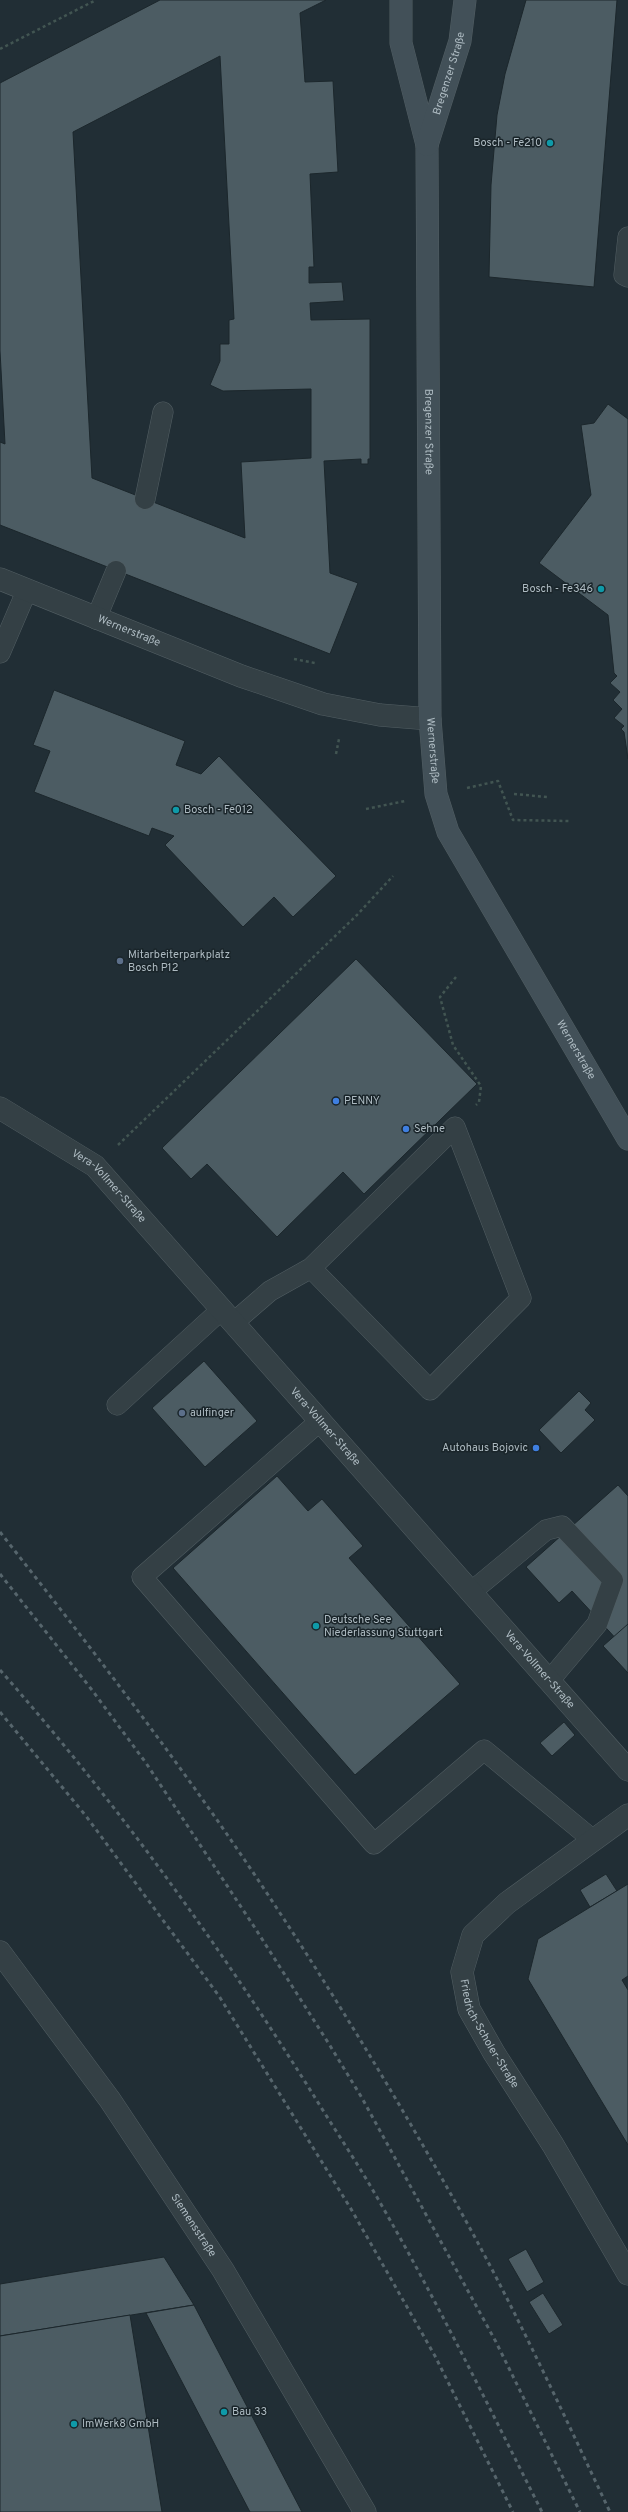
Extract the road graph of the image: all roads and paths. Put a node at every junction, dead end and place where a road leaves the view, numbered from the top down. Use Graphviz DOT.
graph roads {
  1 [pos="96,0"];
  2 [pos="388,0"];
  3 [pos="401,0"];
  4 [pos="465,0"];
  5 [pos="477,0"];
  6 [pos="460,41"];
  7 [pos="401,43"];
  8 [pos="0,49"];
  9 [pos="427,145"];
  10 [pos="628,237"];
  11 [pos="628,277"];
  12 [pos="163,412"];
  13 [pos="145,499"];
  14 [pos="116,571"];
  15 [pos="0,579"];
  16 [pos="28,590"];
  17 [pos="96,619"];
  18 [pos="0,653"];
  19 [pos="287,657"];
  20 [pos="315,663"];
  21 [pos="430,719"];
  22 [pos="514,794"];
  23 [pos="547,797"];
  24 [pos="393,876"];
  25 [pos="456,977"];
  26 [pos="0,1108"];
  27 [pos="455,1127"];
  28 [pos="628,1139"];
  29 [pos="94,1166"];
  30 [pos="311,1268"];
  31 [pos="227,1317"];
  32 [pos="117,1405"];
  33 [pos="320,1421"];
  34 [pos="621,1579"];
  35 [pos="471,1592"];
  36 [pos="549,1681"];
  37 [pos="628,1770"];
  38 [pos="628,1815"];
  39 [pos="594,1840"];
  40 [pos="0,1952"];
  41 [pos="628,2274"];
  42 [pos="365,2512"];
  1 -- 8 [label="path"];
  2 -- 7 [label="main road"];
  3 -- 7 [label="main road, Bregenzer Straße"];
  4 -- 6 [label="main road, Bregenzer Straße"];
  5 -- 6 [label="main road"];
  6 -- 9 [label="main road, Bregenzer Straße"];
  7 -- 9 [label="main road, Bregenzer Straße"];
  9 -- 21 [label="main road, Bregenzer Straße"];
  10 -- 11 [label="lane"];
  12 -- 13 [label="lane"];
  14 -- 17 [label="lane"];
  15 -- 16 [label="street, Wernerstraße"];
  16 -- 17 [label="street, Wernerstraße"];
  16 -- 18 [label="lane"];
  17 -- 21 [label="street, Wernerstraße"];
  19 -- 20 [label="path"];
  21 -- 28 [label="main road, Wernerstraße"];
  22 -- 23 [label="path"];
  24 -- 29 [label="path"];
  25 -- 27 [label="path"];
  26 -- 29 [label="street, Vera-Vollmer-Straße"];
  27 -- 30 [label="lane"];
  27 -- 30 [label="lane"];
  29 -- 31 [label="street, Vera-Vollmer-Straße"];
  30 -- 31 [label="lane"];
  31 -- 32 [label="lane"];
  31 -- 33 [label="street, Vera-Vollmer-Straße"];
  33 -- 35 [label="street, Vera-Vollmer-Straße"];
  33 -- 39 [label="lane"];
  34 -- 35 [label="lane"];
  34 -- 36 [label="lane"];
  35 -- 36 [label="street, Vera-Vollmer-Straße"];
  36 -- 37 [label="street, Vera-Vollmer-Straße"];
  38 -- 39 [label="street, Friedrich-Scholer-Straße"];
  39 -- 41 [label="street, Friedrich-Scholer-Straße"];
  40 -- 42 [label="street, Siemensstraße"];
}
